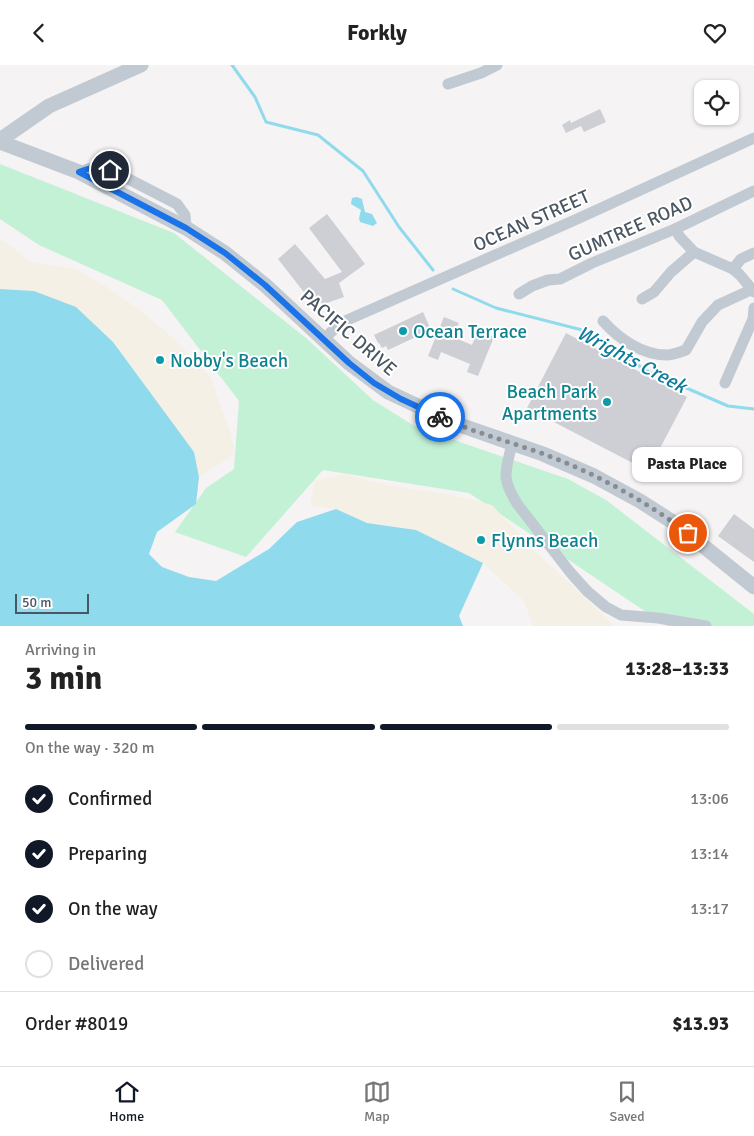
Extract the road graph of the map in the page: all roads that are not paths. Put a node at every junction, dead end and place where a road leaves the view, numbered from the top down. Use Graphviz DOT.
graph roads {
  1 [pos="141,65"];
  2 [pos="497,65"];
  3 [pos="448,84"];
  4 [pos="754,138"];
  5 [pos="0,141"];
  6 [pos="754,191"];
  7 [pos="675,229"];
  8 [pos="694,252"];
  9 [pos="754,253"];
  10 [pos="732,269"];
  11 [pos="753,291"];
  12 [pos="519,294"];
  13 [pos="642,299"];
  14 [pos="754,309"];
  15 [pos="603,321"];
  16 [pos="325,339"];
  17 [pos="724,383"];
  18 [pos="512,444"];
  19 [pos="754,587"];
  20 [pos="706,626"];
  1 -- 5 [label="street"];
  2 -- 3 [label="street"];
  4 -- 16 [label="street, OCEAN STREET"];
  5 -- 16 [label="street, PACIFIC DRIVE"];
  6 -- 7 [label="street, GUMTREE ROAD"];
  7 -- 8 [label="street"];
  7 -- 12 [label="street, GUMTREE ROAD"];
  8 -- 10 [label="street"];
  8 -- 13 [label="street"];
  9 -- 10 [label="street"];
  10 -- 11 [label="street"];
  11 -- 15 [label="street"];
  14 -- 17 [label="street"];
  16 -- 18 [label="street, PACIFIC DRIVE"];
  18 -- 19 [label="street, PACIFIC DRIVE"];
  18 -- 20 [label="street"];
}
